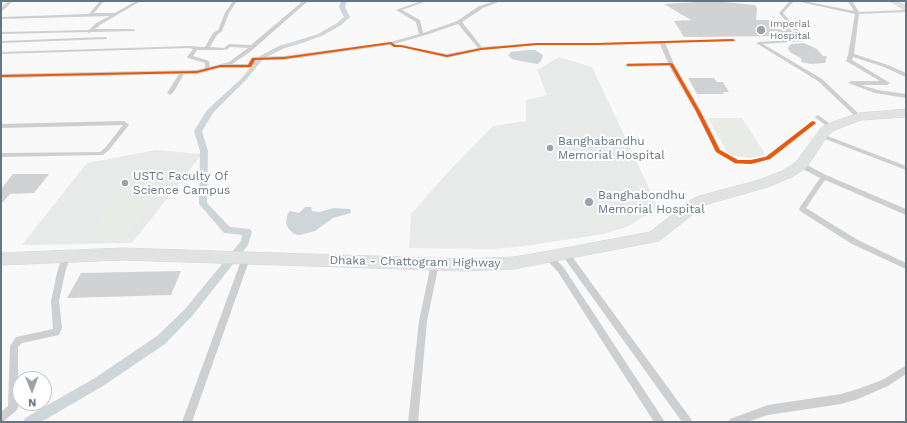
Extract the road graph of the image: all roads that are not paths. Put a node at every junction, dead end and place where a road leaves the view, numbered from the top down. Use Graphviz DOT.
graph roads {
  1 [pos="11,1"];
  2 [pos="102,1"];
  3 [pos="139,1"];
  4 [pos="235,1"];
  5 [pos="306,1"];
  6 [pos="425,1"];
  7 [pos="498,1"];
  8 [pos="792,1"];
  9 [pos="798,1"];
  10 [pos="848,1"];
  11 [pos="893,1"];
  12 [pos="906,10"];
  13 [pos="1,11"];
  14 [pos="857,13"];
  15 [pos="90,14"];
  16 [pos="116,14"];
  17 [pos="1,18"];
  18 [pos="459,22"];
  19 [pos="133,30"];
  20 [pos="90,31"];
  21 [pos="1,33"];
  22 [pos="421,34"];
  23 [pos="105,38"];
  24 [pos="83,39"];
  25 [pos="733,40"];
  26 [pos="1,42"];
  27 [pos="662,42"];
  28 [pos="391,43"];
  29 [pos="252,47"];
  30 [pos="196,48"];
  31 [pos="207,48"];
  32 [pos="481,49"];
  33 [pos="1,53"];
  34 [pos="851,55"];
  35 [pos="671,64"];
  36 [pos="628,65"];
  37 [pos="220,66"];
  38 [pos="208,69"];
  39 [pos="182,73"];
  40 [pos="906,75"];
  41 [pos="1,76"];
  42 [pos="170,93"];
  43 [pos="906,96"];
  44 [pos="906,113"];
  45 [pos="818,117"];
  46 [pos="859,117"];
  47 [pos="813,123"];
  48 [pos="1,126"];
  49 [pos="827,132"];
  50 [pos="1,155"];
  51 [pos="802,165"];
  52 [pos="906,168"];
  53 [pos="824,177"];
  54 [pos="906,212"];
  55 [pos="565,253"];
  56 [pos="66,256"];
  57 [pos="549,257"];
  58 [pos="238,258"];
  59 [pos="1,259"];
  60 [pos="435,264"];
  61 [pos="906,266"];
  62 [pos="905,370"];
  63 [pos="1,418"];
  64 [pos="187,422"];
  65 [pos="413,422"];
  66 [pos="660,422"];
  67 [pos="688,422"];
  68 [pos="733,422"];
  1 -- 13 [label="street"];
  2 -- 15 [label="street"];
  3 -- 16 [label="street"];
  4 -- 31 [label="street"];
  5 -- 29 [label="street"];
  6 -- 22 [label="street"];
  7 -- 18 [label="street"];
  8 -- 46 [label="street"];
  9 -- 14 [label="street"];
  10 -- 14 [label="street"];
  11 -- 12 [label="street"];
  12 -- 14 [label="street"];
  14 -- 34 [label="street"];
  15 -- 16 [label="street"];
  15 -- 17 [label="street"];
  16 -- 20 [label="street"];
  18 -- 22 [label="street"];
  18 -- 32 [label="street"];
  19 -- 20 [label="street"];
  20 -- 21 [label="street"];
  20 -- 24 [label="street"];
  22 -- 28 [label="street"];
  23 -- 24 [label="street"];
  24 -- 26 [label="street"];
  25 -- 27 [label="street"];
  27 -- 32 [label="street"];
  27 -- 35 [label="street"];
  28 -- 32 [label="street"];
  28 -- 37 [label="street"];
  29 -- 31 [label="street"];
  29 -- 37 [label="street"];
  30 -- 31 [label="street"];
  30 -- 33 [label="street"];
  30 -- 38 [label="street"];
  34 -- 40 [label="street"];
  34 -- 43 [label="street"];
  35 -- 36 [label="street"];
  35 -- 47 [label="street"];
  37 -- 38 [label="street"];
  38 -- 39 [label="street"];
  39 -- 41 [label="street"];
  39 -- 42 [label="street"];
  44 -- 46 [label="highway"];
  45 -- 49 [label="street"];
  46 -- 49 [label="highway"];
  48 -- 50 [label="street"];
  49 -- 51 [label="highway, Dhaka - Chattogram Highway"];
  49 -- 52 [label="street"];
  51 -- 53 [label="street"];
  51 -- 55 [label="highway, Dhaka - Chattogram Highway"];
  53 -- 54 [label="street"];
  53 -- 61 [label="street"];
  55 -- 57 [label="highway, Dhaka - Chattogram Highway"];
  55 -- 67 [label="street"];
  56 -- 58 [label="highway, Dhaka - Chattogram Highway"];
  56 -- 59 [label="highway, Dhaka - Chattogram Highway"];
  56 -- 63 [label="street"];
  57 -- 60 [label="highway, Dhaka - Chattogram Highway"];
  57 -- 66 [label="street"];
  58 -- 60 [label="highway, Dhaka - Chattogram Highway"];
  58 -- 64 [label="street"];
  60 -- 65 [label="street"];
  62 -- 68 [label="street"];
}
